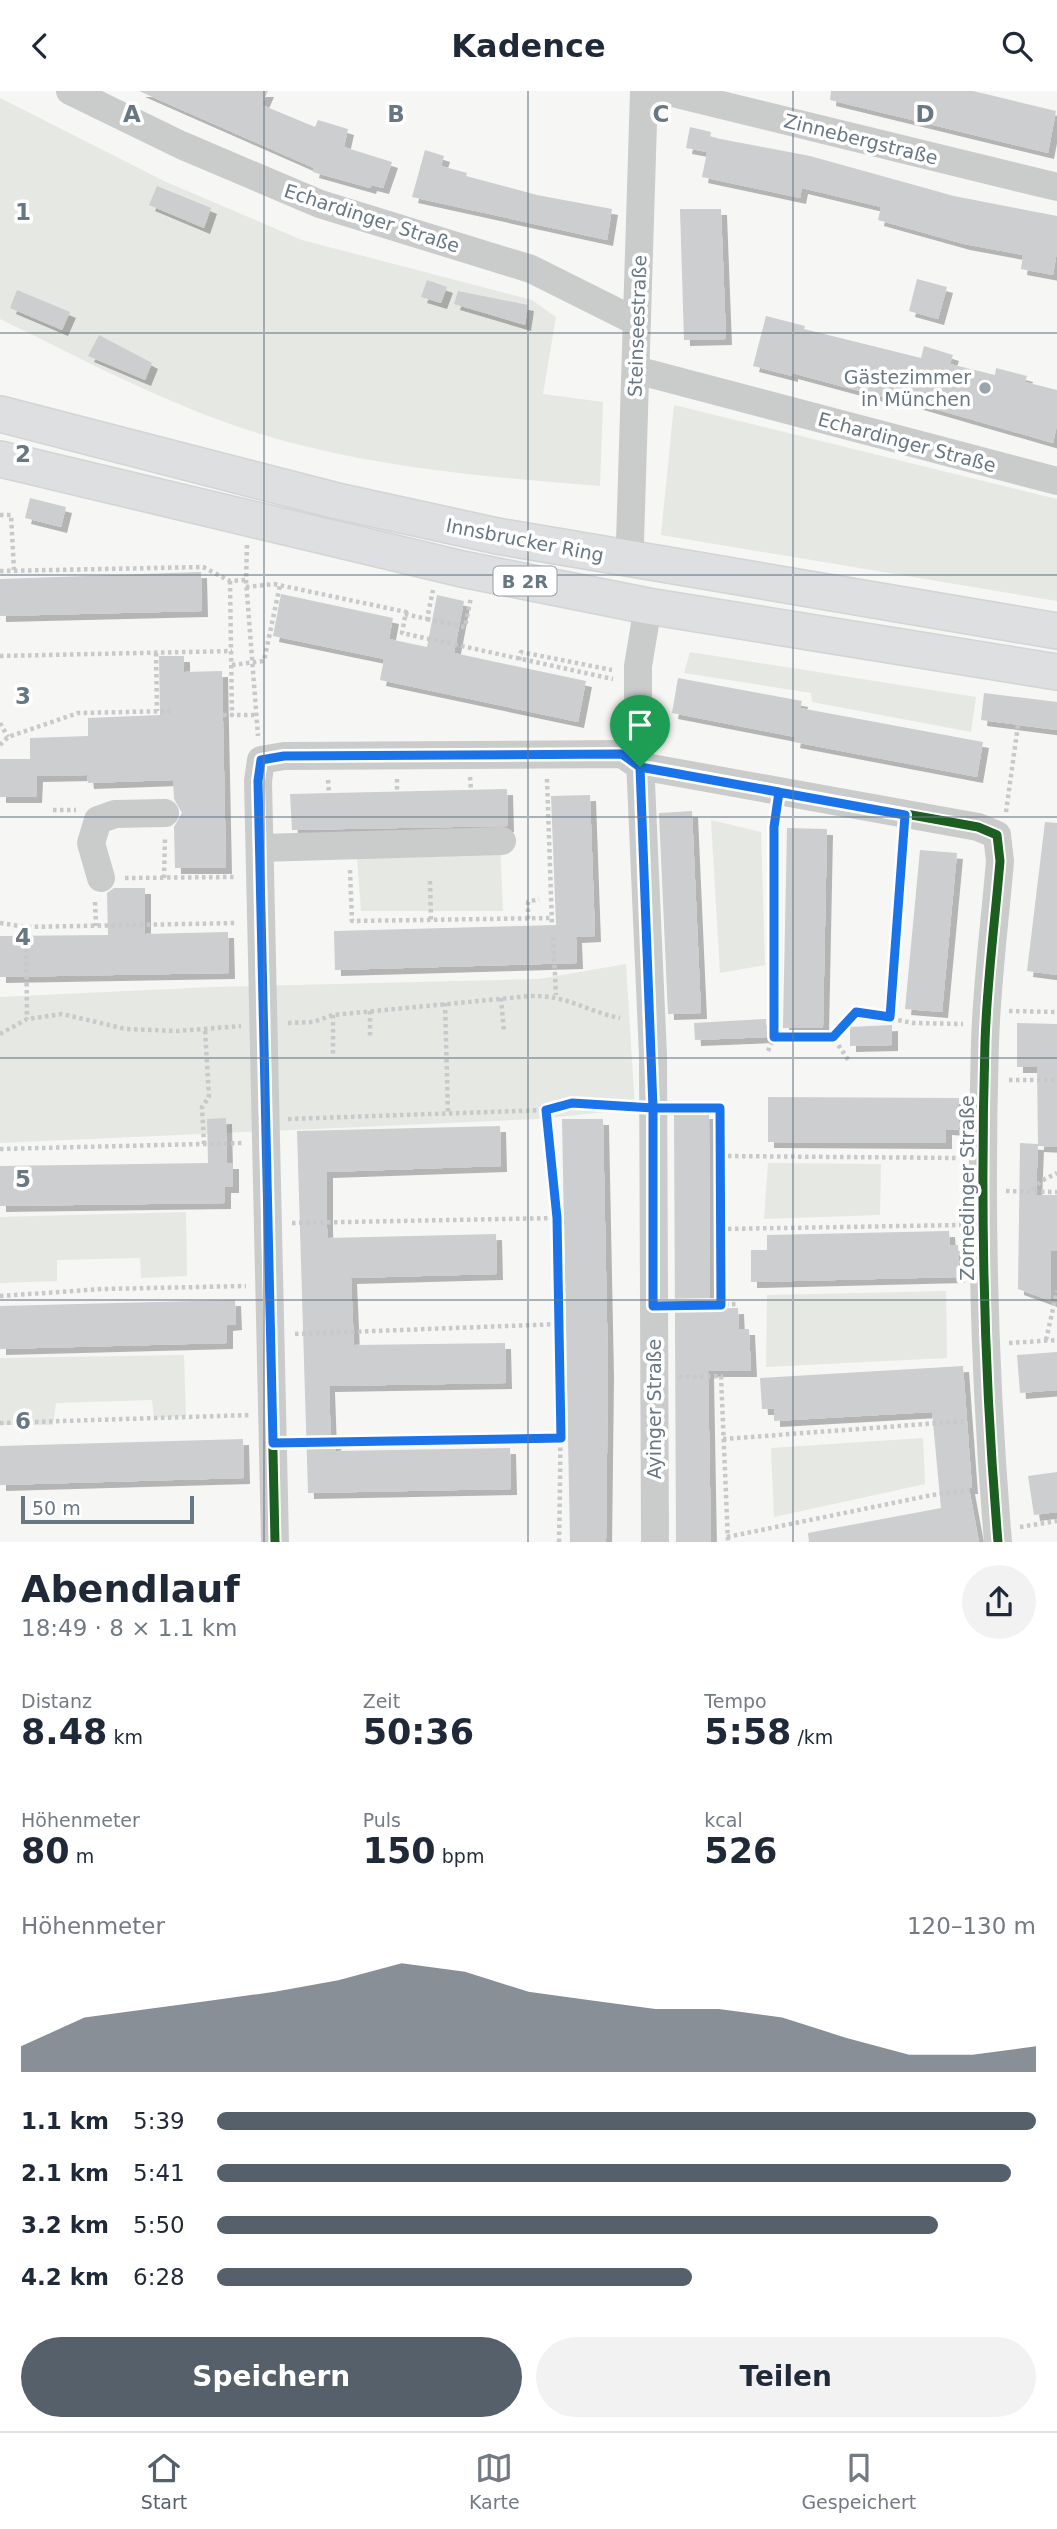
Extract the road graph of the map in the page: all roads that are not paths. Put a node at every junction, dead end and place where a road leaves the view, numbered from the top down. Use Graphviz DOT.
graph roads {
  1 [pos="71,91"];
  2 [pos="644,91"];
  3 [pos="664,91"];
  4 [pos="1057,187"];
  5 [pos="637,321"];
  6 [pos="636,370"];
  7 [pos="0,414"];
  8 [pos="0,459"];
  9 [pos="1057,481"];
  10 [pos="627,560"];
  11 [pos="648,605"];
  12 [pos="1057,631"];
  13 [pos="1057,672"];
  14 [pos="640,767"];
  15 [pos="165,813"];
  16 [pos="502,841"];
  17 [pos="260,848"];
  18 [pos="101,879"];
  19 [pos="997,1536"];
  20 [pos="275,1542"];
  21 [pos="655,1542"];
  1 -- 5 [label="street, Echardinger Straße"];
  2 -- 5 [label="street, Steinseestraße"];
  3 -- 4 [label="street, Zinnebergstraße"];
  5 -- 6 [label="street, Steinseestraße"];
  6 -- 9 [label="street, Echardinger Straße"];
  6 -- 10 [label="street, Steinseestraße"];
  7 -- 10 [label="main road, Innsbrucker Ring / B 2R"];
  8 -- 11 [label="main road, Innsbrucker Ring / B 2R"];
  10 -- 12 [label="main road, Innsbrucker Ring / B 2R"];
  11 -- 13 [label="main road, Innsbrucker Ring / B 2R"];
  11 -- 14 [label="street, Ayinger Straße"];
  14 -- 17 [label="street"];
  14 -- 19 [label="street, Zornedinger Straße"];
  14 -- 21 [label="street, Ayinger Straße"];
  15 -- 18 [label="street"];
  16 -- 17 [label="street"];
  17 -- 20 [label="street"];
}
